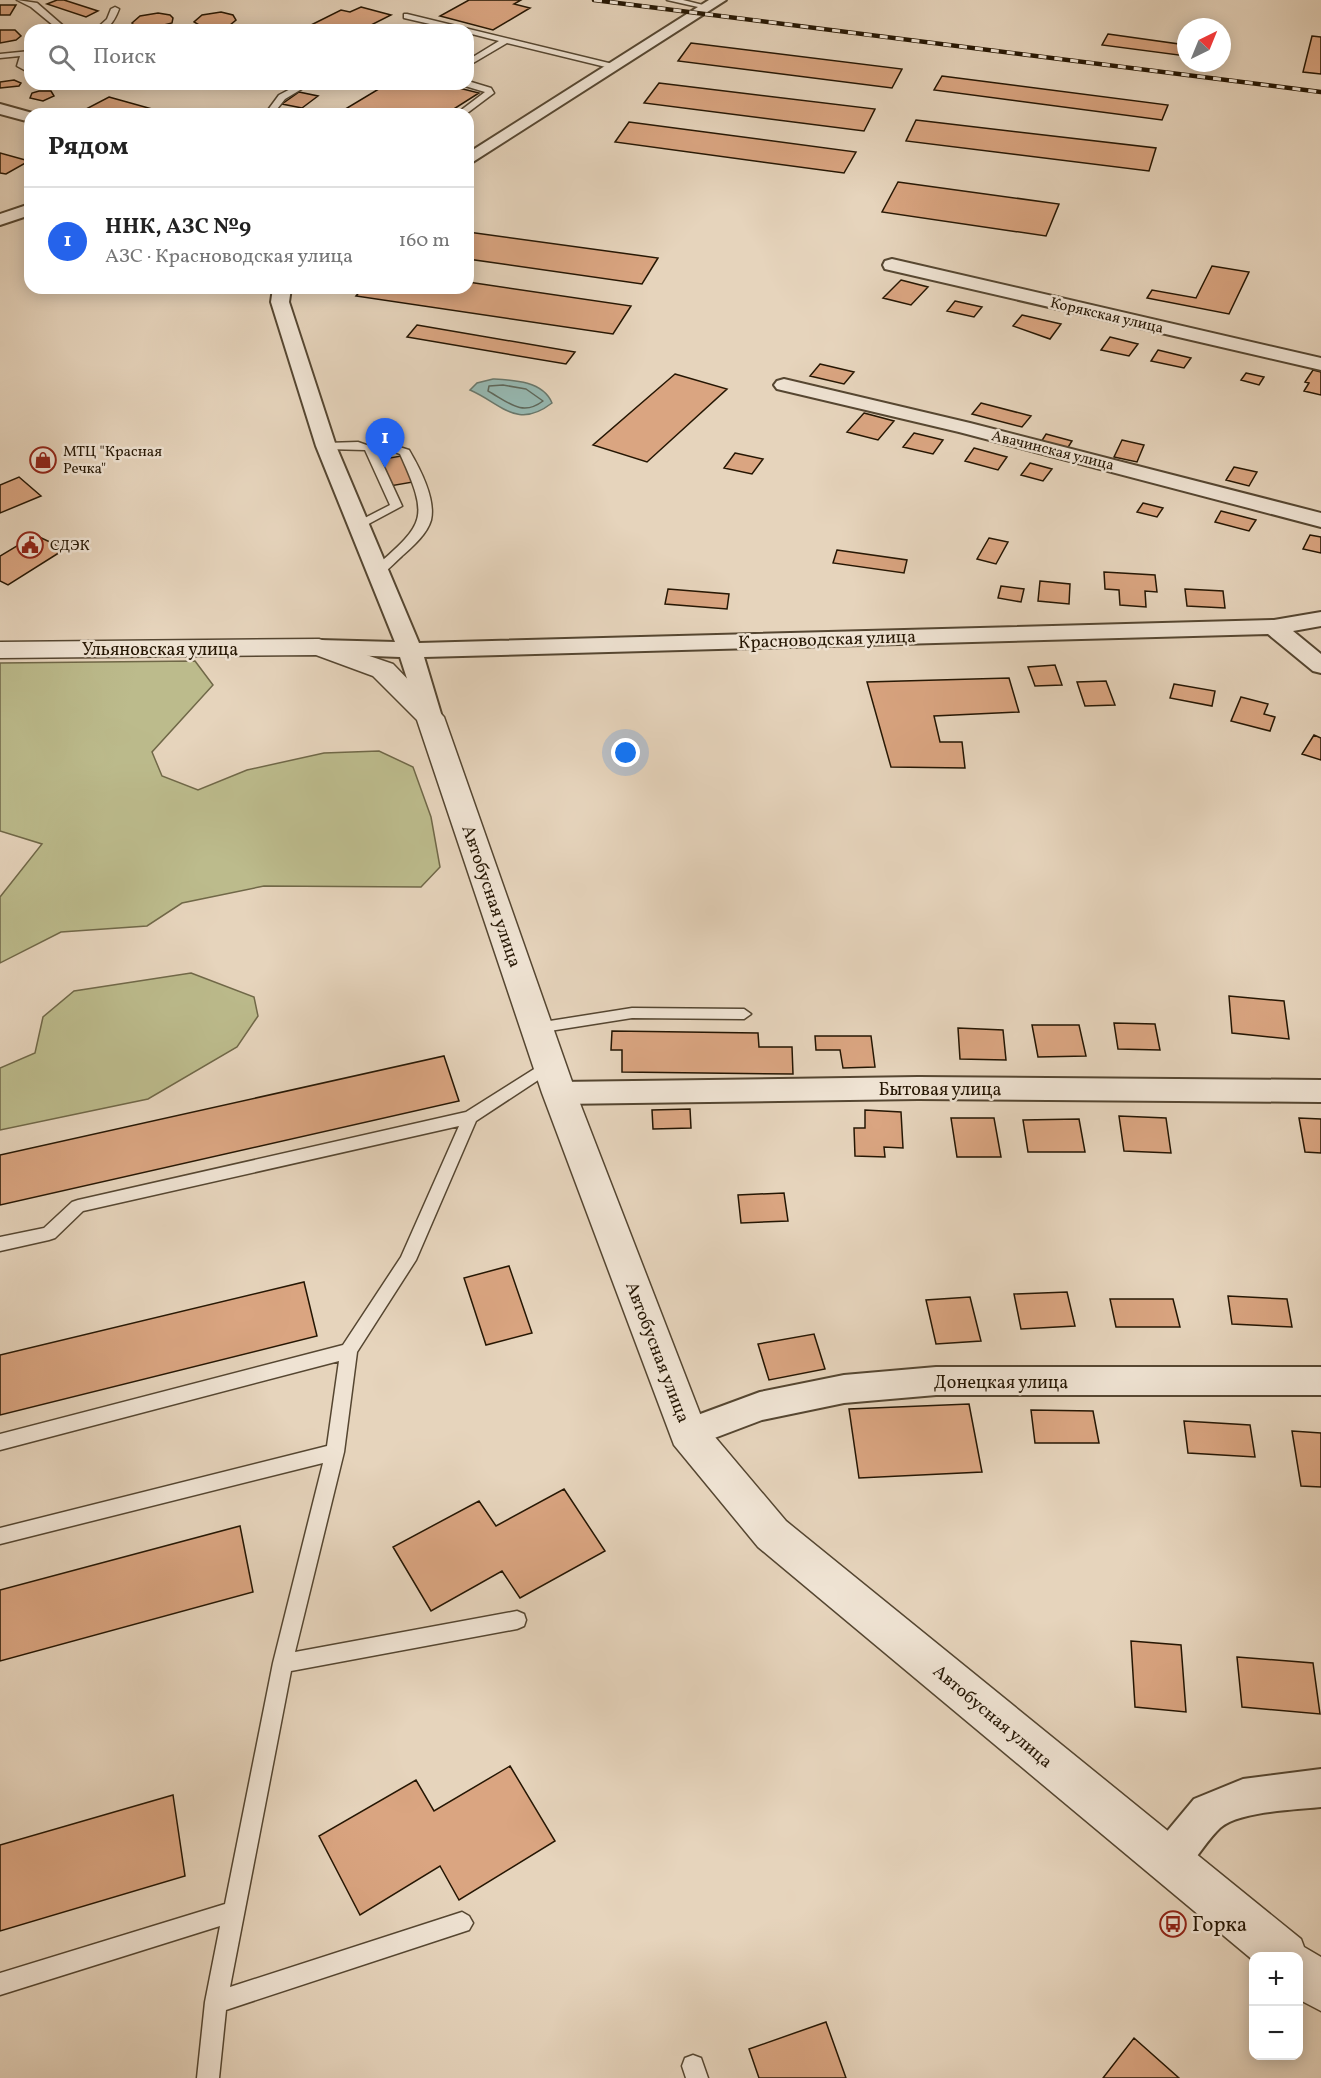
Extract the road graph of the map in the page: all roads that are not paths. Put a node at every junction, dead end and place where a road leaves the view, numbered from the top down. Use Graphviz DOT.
graph roads {
  1 [pos="21,0"];
  2 [pos="671,0"];
  3 [pos="713,4"];
  4 [pos="115,9"];
  5 [pos="408,16"];
  6 [pos="57,24"];
  7 [pos="106,24"];
  8 [pos="442,24"];
  9 [pos="474,32"];
  10 [pos="506,40"];
  11 [pos="24,54"];
  12 [pos="0,56"];
  13 [pos="474,60"];
  14 [pos="614,67"];
  15 [pos="474,86"];
  16 [pos="295,90"];
  17 [pos="274,108"];
  18 [pos="469,108"];
  19 [pos="0,109"];
  20 [pos="24,115"];
  21 [pos="474,156"];
  22 [pos="24,211"];
  23 [pos="0,220"];
  24 [pos="892,265"];
  25 [pos="281,294"];
  26 [pos="1321,364"];
  27 [pos="784,385"];
  28 [pos="326,446"];
  29 [pos="372,452"];
  30 [pos="1321,520"];
  31 [pos="357,526"];
  32 [pos="377,572"];
  33 [pos="1321,619"];
  34 [pos="1274,627"];
  35 [pos="320,647"];
  36 [pos="0,650"];
  37 [pos="410,650"];
  38 [pos="1321,666"];
  39 [pos="430,717"];
  40 [pos="744,1014"];
  41 [pos="537,1028"];
  42 [pos="555,1079"];
  43 [pos="1321,1090"];
  44 [pos="470,1117"];
  45 [pos="0,1244"];
  46 [pos="349,1351"];
  47 [pos="1321,1381"];
  48 [pos="688,1432"];
  49 [pos="0,1442"];
  50 [pos="335,1452"];
  51 [pos="0,1536"];
  52 [pos="517,1620"];
  53 [pos="284,1663"];
  54 [pos="1321,1788"];
  55 [pos="1168,1861"];
  56 [pos="235,1911"];
  57 [pos="462,1923"];
  58 [pos="1279,1952"];
  59 [pos="1303,1971"];
  60 [pos="0,1984"];
  61 [pos="1321,1987"];
  62 [pos="216,2002"];
  63 [pos="208,2078"];
  1 -- 6 [label="lane"];
  2 -- 3 [label="lane"];
  3 -- 14 [label="street"];
  4 -- 7 [label="lane"];
  5 -- 8 [label="lane"];
  9 -- 10 [label="lane"];
  10 -- 13 [label="lane"];
  10 -- 14 [label="lane"];
  11 -- 12 [label="lane"];
  14 -- 21 [label="street"];
  15 -- 18 [label="lane"];
  16 -- 17 [label="lane"];
  19 -- 20 [label="street"];
  22 -- 23 [label="street"];
  24 -- 26 [label="street, Корякская улица"];
  25 -- 28 [label="street"];
  27 -- 30 [label="street, Авачинская улица"];
  28 -- 29 [label="lane"];
  28 -- 31 [label="street"];
  29 -- 31 [label="lane"];
  29 -- 32 [label="lane"];
  31 -- 32 [label="street"];
  32 -- 37 [label="street"];
  33 -- 34 [label="street, Красноводская улица"];
  34 -- 37 [label="street, Красноводская улица"];
  34 -- 38 [label="street"];
  35 -- 36 [label="street, Ульяновская улица"];
  35 -- 37 [label="street, Красноводская улица"];
  35 -- 39 [label="street, Автобусная улица"];
  37 -- 39 [label="street"];
  39 -- 41 [label="street, Автобусная улица"];
  40 -- 41 [label="lane"];
  41 -- 42 [label="street, Автобусная улица"];
  42 -- 43 [label="street, Бытовая улица"];
  42 -- 44 [label="lane"];
  42 -- 48 [label="street, Автобусная улица"];
  44 -- 45 [label="lane"];
  44 -- 46 [label="lane"];
  46 -- 49 [label="lane"];
  46 -- 50 [label="lane"];
  47 -- 48 [label="street, Донецкая улица"];
  48 -- 55 [label="street, Автобусная улица"];
  50 -- 51 [label="lane"];
  50 -- 53 [label="lane"];
  52 -- 53 [label="lane"];
  53 -- 56 [label="lane"];
  54 -- 55 [label="street"];
  55 -- 58 [label="street, Автобусная улица"];
  56 -- 60 [label="lane"];
  56 -- 62 [label="lane"];
  57 -- 62 [label="lane"];
  59 -- 61 [label="street"];
  62 -- 63 [label="lane"];
}
